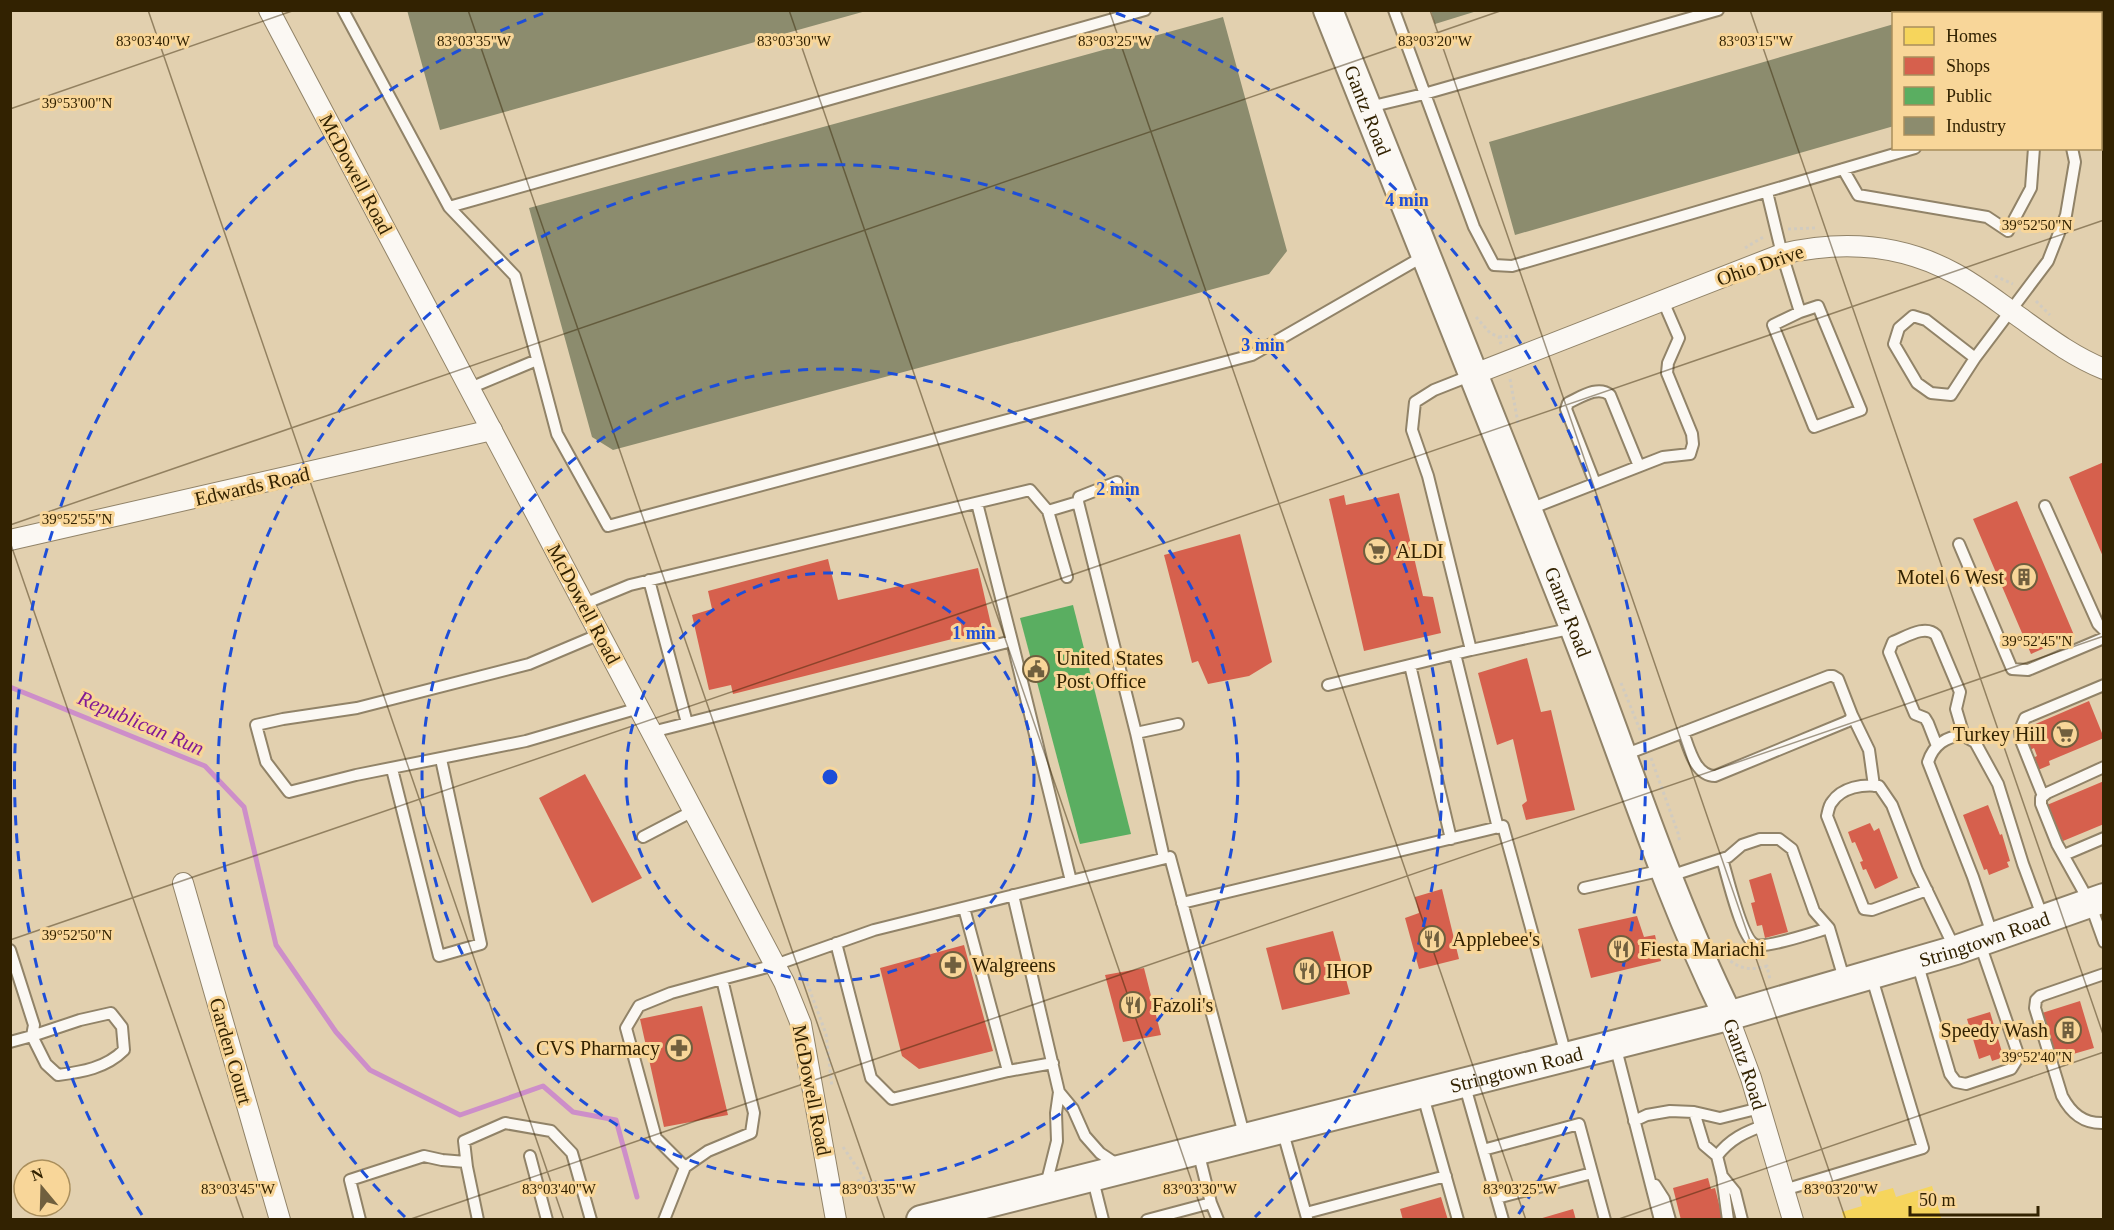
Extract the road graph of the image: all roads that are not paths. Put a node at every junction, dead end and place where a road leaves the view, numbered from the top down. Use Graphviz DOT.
graph roads {
  1 [pos="269,10"];
  2 [pos="343,10"];
  3 [pos="1145,10"];
  4 [pos="1328,10"];
  5 [pos="1394,10"];
  6 [pos="1718,10"];
  7 [pos="1424,94"];
  8 [pos="1366,108"];
  9 [pos="1908,150"];
  10 [pos="2034,150"];
  11 [pos="2072,150"];
  12 [pos="1843,169"];
  13 [pos="1767,192"];
  14 [pos="449,207"];
  15 [pos="1782,254"];
  16 [pos="1425,256"];
  17 [pos="1663,301"];
  18 [pos="2011,311"];
  19 [pos="1800,312"];
  20 [pos="1975,358"];
  21 [pos="537,360"];
  22 [pos="2103,369"];
  23 [pos="1472,375"];
  24 [pos="470,388"];
  25 [pos="492,430"];
  26 [pos="1639,466"];
  27 [pos="1118,482"];
  28 [pos="1595,483"];
  29 [pos="977,502"];
  30 [pos="1078,502"];
  31 [pos="2045,506"];
  32 [pos="1527,510"];
  33 [pos="1048,511"];
  34 [pos="10,540"];
  35 [pos="1959,544"];
  36 [pos="1067,577"];
  37 [pos="649,580"];
  38 [pos="584,604"];
  39 [pos="1574,628"];
  40 [pos="2103,630"];
  41 [pos="600,634"];
  42 [pos="2103,638"];
  43 [pos="1012,641"];
  44 [pos="1471,650"];
  45 [pos="1455,654"];
  46 [pos="1410,665"];
  47 [pos="1328,685"];
  48 [pos="2103,685"];
  49 [pos="639,708"];
  50 [pos="1852,715"];
  51 [pos="687,723"];
  52 [pos="1178,724"];
  53 [pos="651,732"];
  54 [pos="1683,732"];
  55 [pos="1136,733"];
  56 [pos="1964,736"];
  57 [pos="1937,746"];
  58 [pos="1621,756"];
  59 [pos="441,759"];
  60 [pos="2103,767"];
  61 [pos="392,769"];
  62 [pos="1874,786"];
  63 [pos="2043,796"];
  64 [pos="693,811"];
  65 [pos="1498,828"];
  66 [pos="643,837"];
  67 [pos="2103,838"];
  68 [pos="1451,839"];
  69 [pos="2064,855"];
  70 [pos="1164,858"];
  71 [pos="1722,859"];
  72 [pos="1665,874"];
  73 [pos="1071,881"];
  74 [pos="183,883"];
  75 [pos="1584,888"];
  76 [pos="1927,890"];
  77 [pos="1013,896"];
  78 [pos="2097,900"];
  79 [pos="1182,903"];
  80 [pos="964,908"];
  81 [pos="2043,920"];
  82 [pos="1829,928"];
  83 [pos="2103,942"];
  84 [pos="836,943"];
  85 [pos="1976,943"];
  86 [pos="10,950"];
  87 [pos="1917,962"];
  88 [pos="775,965"];
  89 [pos="2103,974"];
  90 [pos="722,979"];
  91 [pos="1858,979"];
  92 [pos="1728,1016"];
  93 [pos="32,1036"];
  94 [pos="10,1042"];
  95 [pos="1615,1045"];
  96 [pos="1566,1057"];
  97 [pos="1053,1063"];
  98 [pos="1008,1071"];
  99 [pos="1464,1083"];
  100 [pos="1059,1092"];
  101 [pos="1423,1093"];
  102 [pos="1694,1112"];
  103 [pos="1763,1117"];
  104 [pos="1634,1120"];
  105 [pos="2103,1124"];
  106 [pos="1282,1128"];
  107 [pos="1245,1138"];
  108 [pos="1198,1150"];
  109 [pos="1483,1150"];
  110 [pos="531,1156"];
  111 [pos="1718,1156"];
  112 [pos="466,1162"];
  113 [pos="685,1167"];
  114 [pos="1123,1168"];
  115 [pos="1592,1173"];
  116 [pos="1648,1175"];
  117 [pos="1092,1176"];
  118 [pos="1446,1176"];
  119 [pos="1722,1176"];
  120 [pos="1046,1188"];
  121 [pos="1784,1190"];
  122 [pos="1497,1198"];
  123 [pos="1211,1203"];
  124 [pos="1307,1216"];
  125 [pos="280,1220"];
  126 [pos="360,1220"];
  127 [pos="478,1220"];
  128 [pos="547,1220"];
  129 [pos="591,1220"];
  130 [pos="664,1220"];
  131 [pos="836,1220"];
  132 [pos="921,1220"];
  133 [pos="1103,1220"];
  134 [pos="1147,1220"];
  135 [pos="1218,1220"];
  136 [pos="1458,1220"];
  137 [pos="1503,1220"];
  138 [pos="1605,1220"];
  139 [pos="1660,1220"];
  140 [pos="1670,1220"];
  141 [pos="1728,1220"];
  142 [pos="1742,1220"];
  143 [pos="1793,1220"];
  1 -- 24 [label="street, McDowell Road"];
  2 -- 14 [label="lane"];
  3 -- 14 [label="lane"];
  4 -- 8 [label="main road, Gantz Road"];
  5 -- 7 [label="lane"];
  6 -- 7 [label="lane"];
  7 -- 8 [label="lane"];
  7 -- 13 [label="lane"];
  8 -- 16 [label="main road, Gantz Road"];
  9 -- 12 [label="lane"];
  10 -- 12 [label="lane"];
  11 -- 18 [label="lane"];
  12 -- 13 [label="lane"];
  13 -- 15 [label="lane"];
  14 -- 21 [label="lane"];
  15 -- 17 [label="street, Ohio Drive"];
  15 -- 18 [label="street, Ohio Drive"];
  15 -- 19 [label="lane"];
  16 -- 21 [label="lane"];
  16 -- 23 [label="main road, Gantz Road"];
  17 -- 23 [label="street, Ohio Drive"];
  17 -- 26 [label="lane"];
  18 -- 20 [label="lane"];
  18 -- 22 [label="street, Ohio Drive"];
  19 -- 19 [label="lane"];
  20 -- 20 [label="lane"];
  21 -- 24 [label="lane"];
  23 -- 32 [label="main road, Gantz Road"];
  23 -- 44 [label="lane"];
  24 -- 25 [label="street, McDowell Road"];
  25 -- 34 [label="street, Edwards Road"];
  25 -- 38 [label="street, McDowell Road"];
  26 -- 28 [label="lane"];
  26 -- 28 [label="lane"];
  27 -- 30 [label="lane"];
  28 -- 32 [label="lane"];
  29 -- 33 [label="lane"];
  29 -- 37 [label="lane"];
  29 -- 43 [label="lane"];
  30 -- 33 [label="lane"];
  30 -- 55 [label="lane"];
  31 -- 40 [label="lane"];
  32 -- 39 [label="main road, Gantz Road"];
  33 -- 36 [label="lane"];
  35 -- 42 [label="lane"];
  37 -- 38 [label="lane"];
  37 -- 51 [label="lane"];
  38 -- 41 [label="street, McDowell Road"];
  39 -- 44 [label="lane"];
  39 -- 58 [label="main road, Gantz Road"];
  41 -- 49 [label="street, McDowell Road"];
  41 -- 61 [label="lane"];
  43 -- 51 [label="lane"];
  43 -- 73 [label="lane"];
  44 -- 45 [label="lane"];
  45 -- 46 [label="lane"];
  45 -- 65 [label="lane"];
  46 -- 47 [label="lane"];
  46 -- 68 [label="lane"];
  48 -- 63 [label="lane"];
  49 -- 53 [label="street, McDowell Road"];
  49 -- 59 [label="lane"];
  50 -- 54 [label="lane"];
  50 -- 54 [label="lane"];
  50 -- 62 [label="lane"];
  51 -- 53 [label="lane"];
  52 -- 55 [label="lane"];
  53 -- 64 [label="street, McDowell Road"];
  54 -- 58 [label="lane"];
  55 -- 70 [label="lane"];
  56 -- 57 [label="lane"];
  56 -- 57 [label="lane"];
  56 -- 81 [label="lane"];
  57 -- 85 [label="lane"];
  58 -- 72 [label="main road, Gantz Road"];
  59 -- 61 [label="lane"];
  59 -- 61 [label="lane"];
  60 -- 63 [label="lane"];
  62 -- 76 [label="lane"];
  62 -- 76 [label="lane"];
  63 -- 69 [label="lane"];
  64 -- 66 [label="lane"];
  64 -- 88 [label="street, McDowell Road"];
  65 -- 68 [label="lane"];
  65 -- 96 [label="lane"];
  67 -- 69 [label="lane"];
  68 -- 79 [label="lane"];
  69 -- 78 [label="lane"];
  70 -- 73 [label="lane"];
  70 -- 79 [label="lane"];
  71 -- 72 [label="lane"];
  71 -- 82 [label="lane"];
  71 -- 82 [label="lane"];
  72 -- 75 [label="lane"];
  72 -- 92 [label="main road, Gantz Road"];
  73 -- 77 [label="lane"];
  74 -- 125 [label="street, Garden Court"];
  76 -- 85 [label="lane"];
  77 -- 80 [label="lane"];
  77 -- 97 [label="lane"];
  78 -- 81 [label="main road, Stringtown Road"];
  78 -- 83 [label="lane"];
  79 -- 107 [label="lane"];
  80 -- 84 [label="lane"];
  80 -- 98 [label="lane"];
  81 -- 85 [label="main road, Stringtown Road"];
  82 -- 91 [label="lane"];
  84 -- 88 [label="lane"];
  84 -- 98 [label="lane"];
  85 -- 87 [label="main road, Stringtown Road"];
  85 -- 87 [label="lane"];
  86 -- 93 [label="lane"];
  87 -- 91 [label="main road, Stringtown Road"];
  88 -- 90 [label="lane"];
  88 -- 131 [label="street, McDowell Road"];
  89 -- 105 [label="lane"];
  90 -- 113 [label="lane"];
  90 -- 113 [label="lane"];
  91 -- 92 [label="main road, Stringtown Road"];
  91 -- 121 [label="lane"];
  92 -- 95 [label="main road, Stringtown Road"];
  92 -- 103 [label="street, Gantz Road"];
  93 -- 93 [label="lane"];
  93 -- 94 [label="lane"];
  95 -- 96 [label="main road, Stringtown Road"];
  95 -- 104 [label="lane"];
  96 -- 99 [label="main road, Stringtown Road"];
  97 -- 98 [label="lane"];
  97 -- 100 [label="lane"];
  99 -- 101 [label="main road, Stringtown Road"];
  99 -- 109 [label="lane"];
  100 -- 114 [label="lane"];
  100 -- 120 [label="lane"];
  101 -- 106 [label="main road, Stringtown Road"];
  101 -- 118 [label="lane"];
  102 -- 103 [label="lane"];
  102 -- 104 [label="lane"];
  102 -- 111 [label="lane"];
  103 -- 111 [label="lane"];
  103 -- 121 [label="street, Gantz Road"];
  104 -- 116 [label="lane"];
  106 -- 107 [label="main road, Stringtown Road"];
  106 -- 124 [label="lane"];
  107 -- 108 [label="main road, Stringtown Road"];
  108 -- 114 [label="main road, Stringtown Road"];
  108 -- 123 [label="lane"];
  109 -- 115 [label="lane"];
  109 -- 122 [label="lane"];
  110 -- 128 [label="lane"];
  111 -- 119 [label="lane"];
  112 -- 126 [label="lane"];
  112 -- 127 [label="lane"];
  112 -- 129 [label="lane"];
  113 -- 130 [label="lane"];
  114 -- 117 [label="main road, Stringtown Road"];
  115 -- 122 [label="lane"];
  115 -- 138 [label="lane"];
  116 -- 139 [label="lane"];
  116 -- 140 [label="lane"];
  117 -- 120 [label="main road, Stringtown Road"];
  117 -- 133 [label="lane"];
  118 -- 124 [label="lane"];
  118 -- 136 [label="lane"];
  119 -- 141 [label="lane"];
  119 -- 142 [label="lane"];
  120 -- 132 [label="main road, Stringtown Road"];
  121 -- 143 [label="street, Gantz Road"];
  122 -- 137 [label="lane"];
  123 -- 134 [label="lane"];
  123 -- 135 [label="lane"];
}
